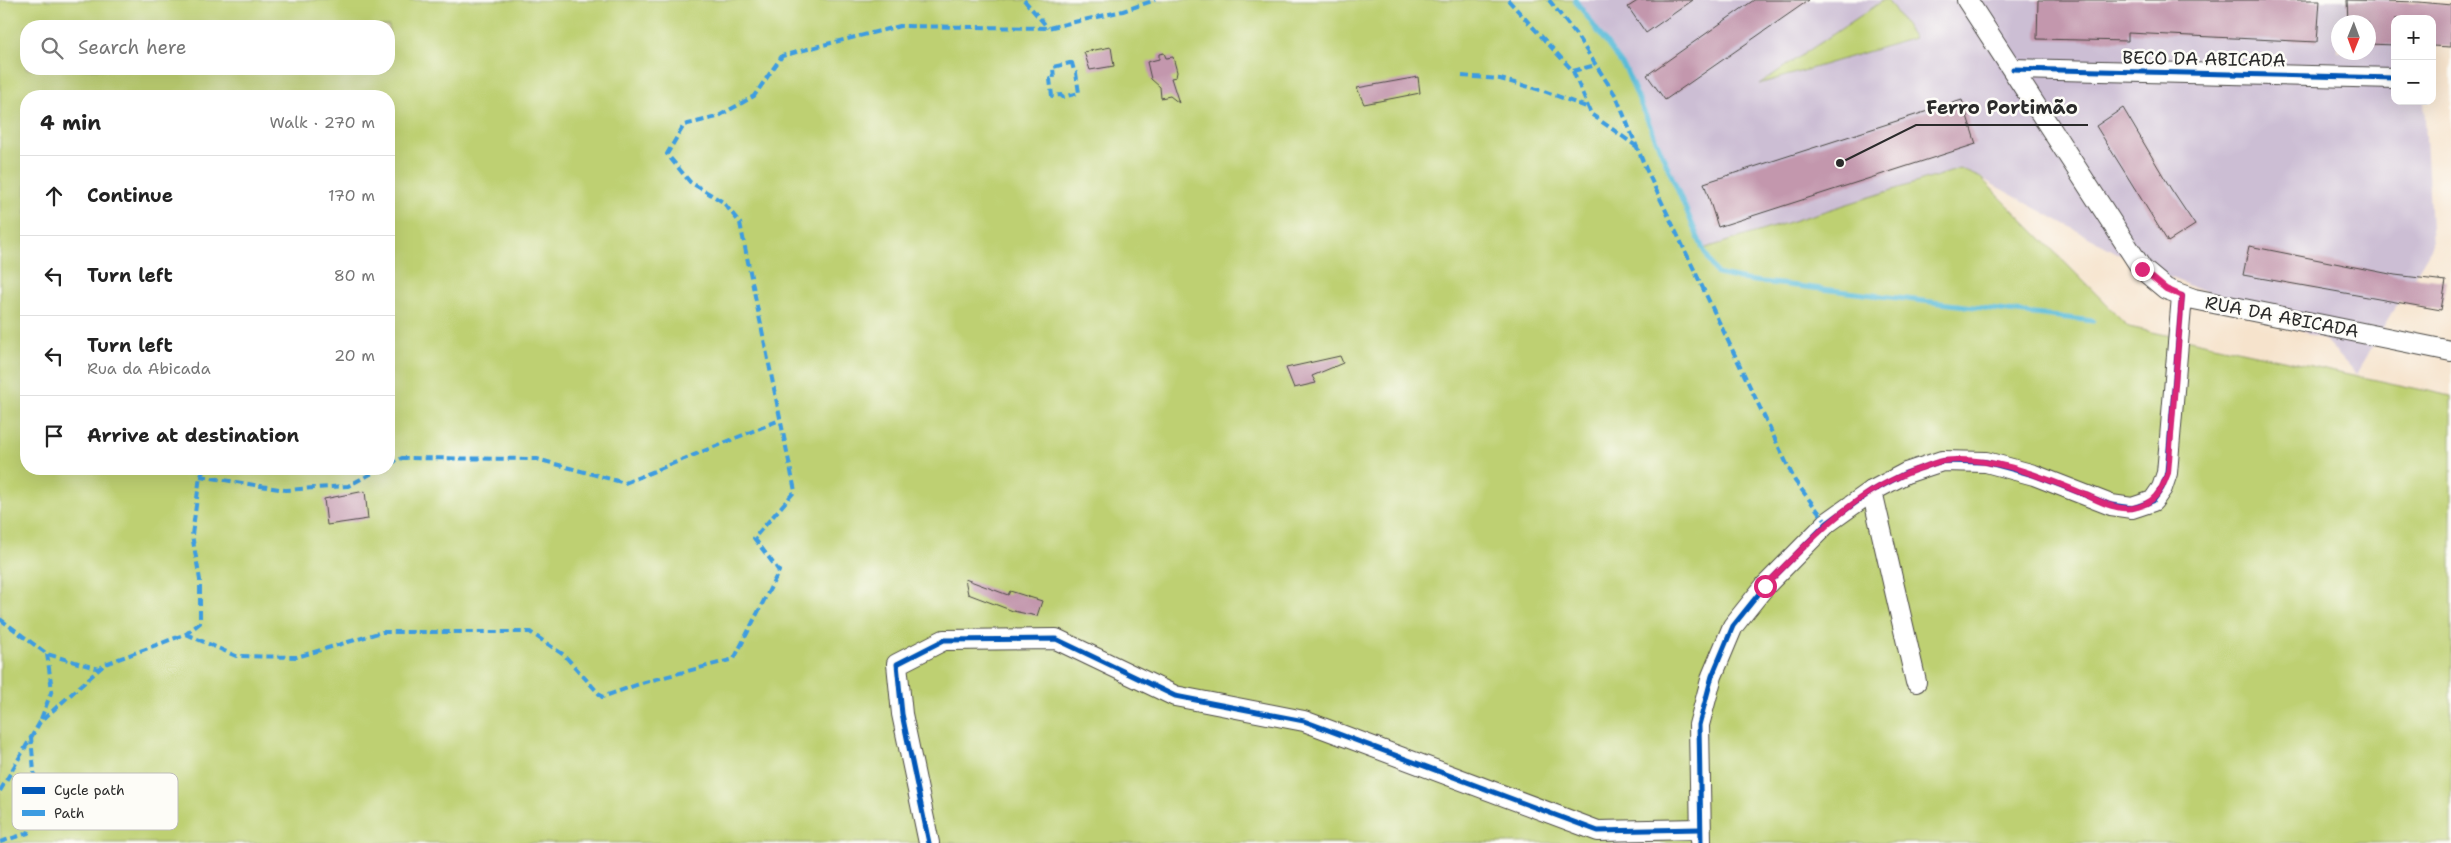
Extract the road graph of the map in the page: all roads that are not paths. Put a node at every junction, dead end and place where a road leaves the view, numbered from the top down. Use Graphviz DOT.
graph roads {
  1 [pos="1967,0"];
  2 [pos="2013,69"];
  3 [pos="2391,78"];
  4 [pos="2182,296"];
  5 [pos="2451,351"];
  6 [pos="1872,491"];
  7 [pos="1916,682"];
  8 [pos="1700,836"];
  9 [pos="928,843"];
  1 -- 2 [label="street, RUA DA ABICADA"];
  2 -- 3 [label="street, BECO DA ABICADA"];
  2 -- 4 [label="street, RUA DA ABICADA"];
  4 -- 5 [label="street, RUA DA ABICADA"];
  4 -- 6 [label="street"];
  6 -- 7 [label="street"];
  6 -- 8 [label="street"];
  8 -- 9 [label="street"];
}
